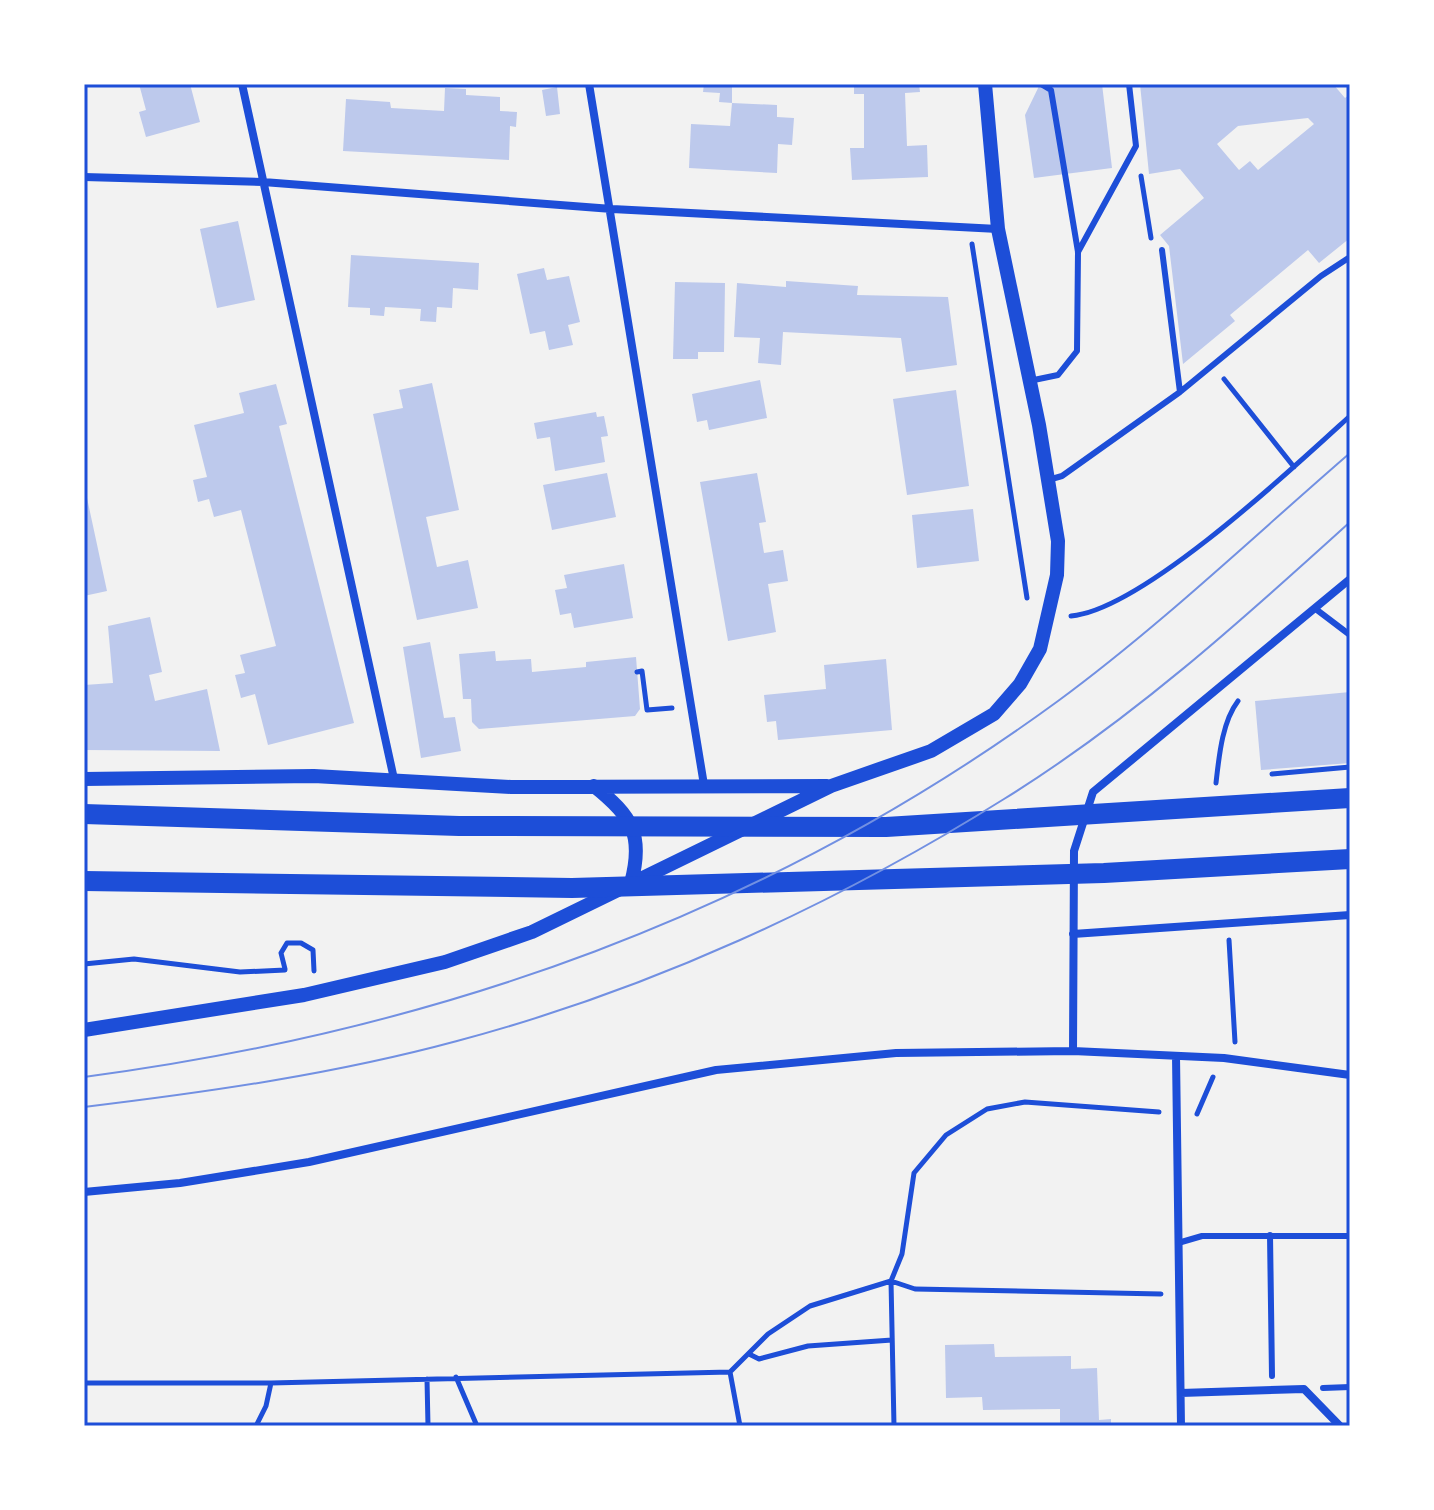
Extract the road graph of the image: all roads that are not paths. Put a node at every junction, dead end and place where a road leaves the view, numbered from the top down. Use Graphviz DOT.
graph roads {
  1 [pos="242,84"];
  2 [pos="589,84"];
  3 [pos="985,84"];
  4 [pos="1041,84"];
  5 [pos="1129,84"];
  6 [pos="84,177"];
  7 [pos="263,182"];
  8 [pos="612,209"];
  9 [pos="998,229"];
  10 [pos="1162,250"];
  11 [pos="1078,252"];
  12 [pos="1350,257"];
  13 [pos="1029,381"];
  14 [pos="1180,392"];
  15 [pos="1047,480"];
  16 [pos="1350,579"];
  17 [pos="1317,610"];
  18 [pos="1350,635"];
  19 [pos="84,779"];
  20 [pos="394,779"];
  21 [pos="704,785"];
  22 [pos="594,786"];
  23 [pos="831,786"];
  24 [pos="1350,798"];
  25 [pos="84,814"];
  26 [pos="1350,859"];
  27 [pos="84,881"];
  28 [pos="631,883"];
  29 [pos="1350,915"];
  30 [pos="1073,934"];
  31 [pos="84,1030"];
  32 [pos="1073,1051"];
  33 [pos="1176,1056"];
  34 [pos="1350,1075"];
  35 [pos="84,1192"];
  36 [pos="1270,1235"];
  37 [pos="1350,1236"];
  38 [pos="1178,1243"];
  39 [pos="1272,1376"];
  40 [pos="1350,1387"];
  41 [pos="1323,1388"];
  42 [pos="1181,1393"];
  43 [pos="1181,1426"];
  44 [pos="1340,1426"];
  1 -- 7 [label="street"];
  2 -- 8 [label="street"];
  3 -- 9 [label="street"];
  4 -- 11 [label="lane"];
  5 -- 11 [label="lane"];
  6 -- 7 [label="street"];
  7 -- 8 [label="street"];
  7 -- 20 [label="street"];
  8 -- 9 [label="street"];
  8 -- 21 [label="street"];
  9 -- 13 [label="street"];
  10 -- 14 [label="lane"];
  11 -- 13 [label="lane"];
  12 -- 14 [label="lane"];
  13 -- 15 [label="street"];
  14 -- 15 [label="lane"];
  15 -- 23 [label="street"];
  16 -- 17 [label="street"];
  17 -- 18 [label="lane"];
  17 -- 30 [label="street"];
  19 -- 20 [label="street"];
  20 -- 22 [label="street"];
  21 -- 22 [label="street"];
  21 -- 23 [label="street"];
  22 -- 28 [label="street"];
  23 -- 28 [label="street"];
  24 -- 25 [label="main road"];
  26 -- 27 [label="main road"];
  28 -- 31 [label="street"];
  29 -- 30 [label="street"];
  30 -- 32 [label="street"];
  32 -- 33 [label="street"];
  32 -- 35 [label="street"];
  33 -- 34 [label="street"];
  33 -- 38 [label="street"];
  36 -- 37 [label="lane"];
  36 -- 38 [label="lane"];
  36 -- 39 [label="lane"];
  38 -- 42 [label="street"];
  40 -- 41 [label="lane"];
  42 -- 43 [label="street"];
  42 -- 44 [label="street"];
}
